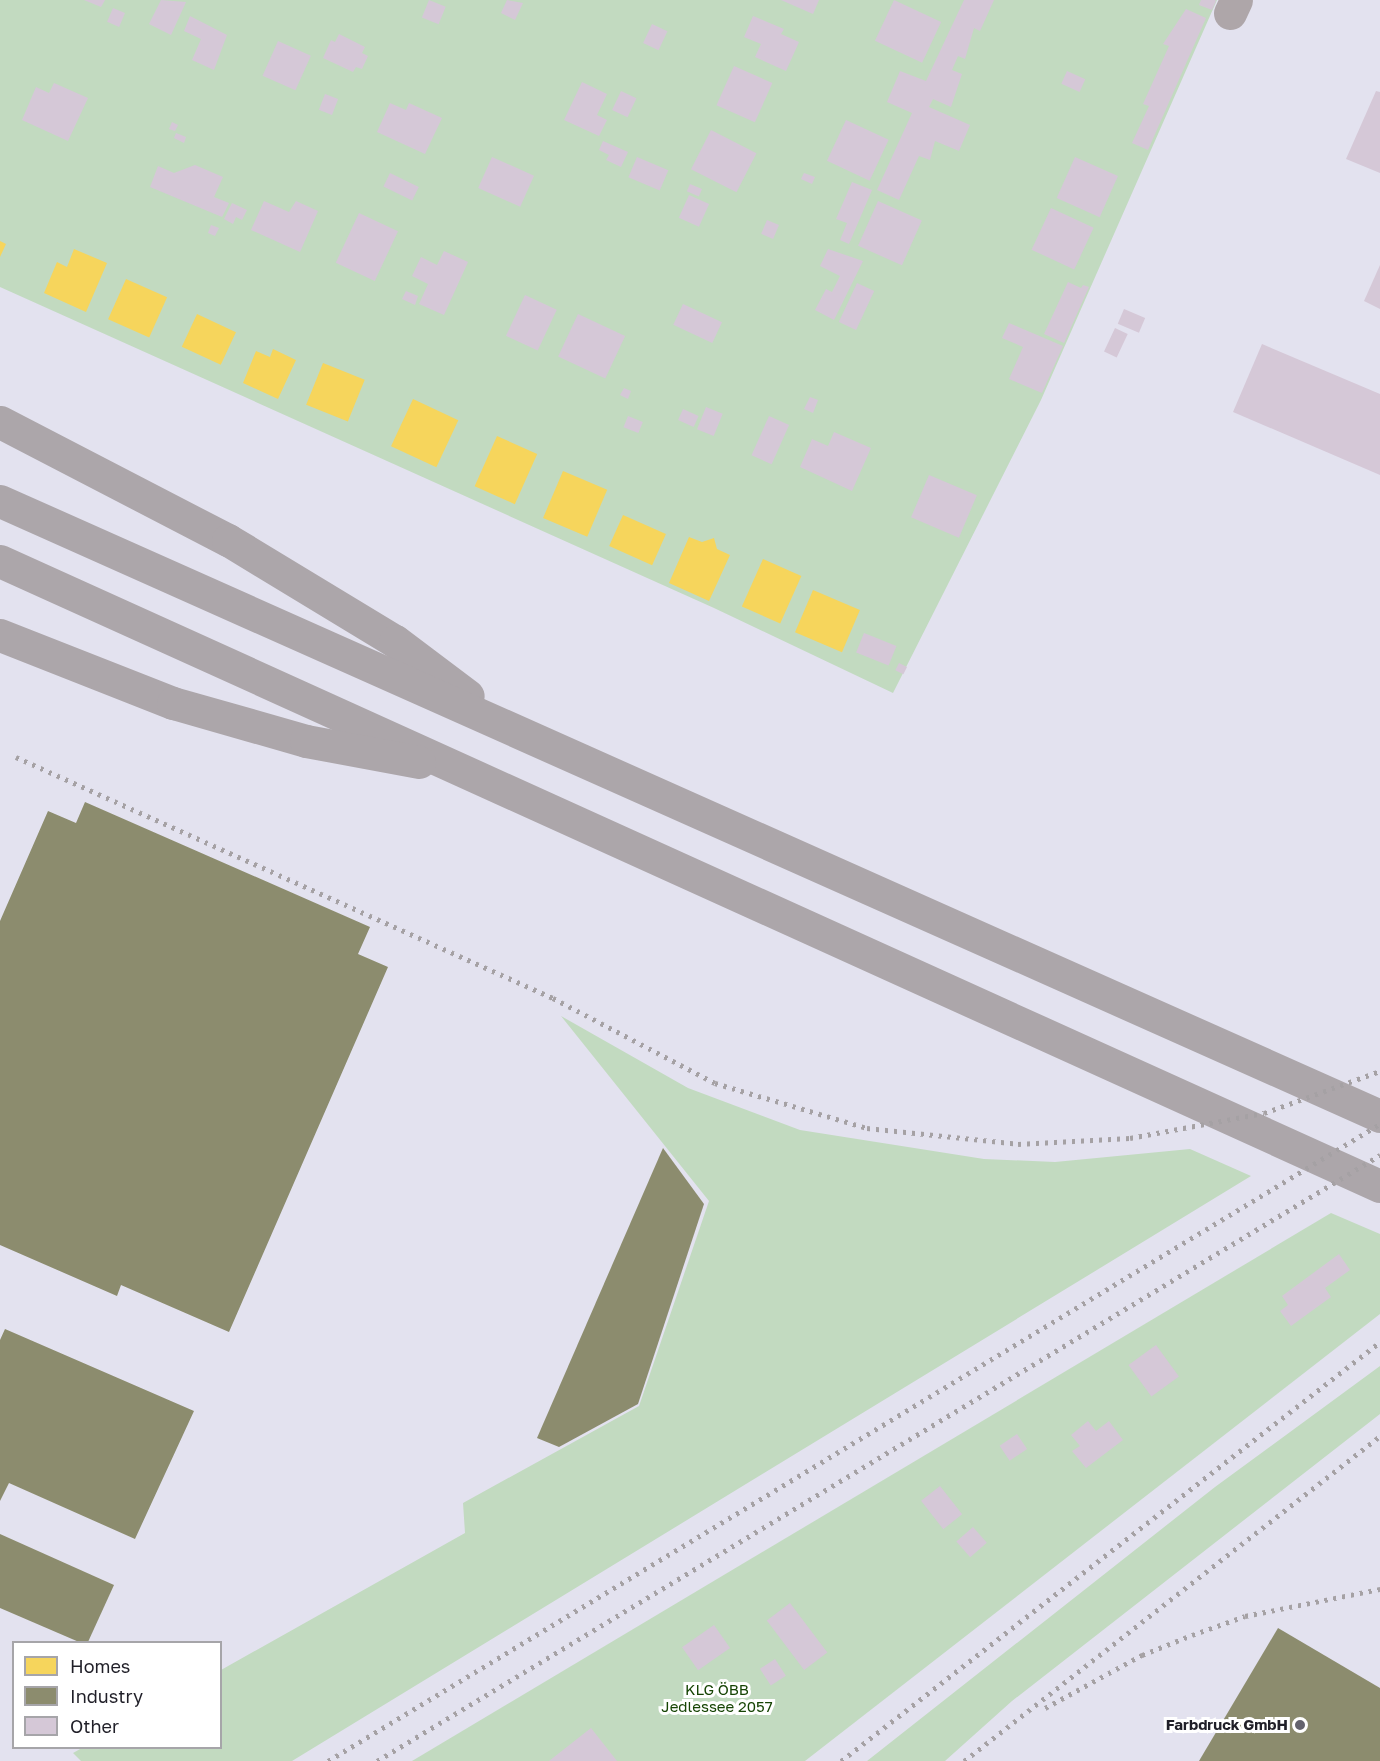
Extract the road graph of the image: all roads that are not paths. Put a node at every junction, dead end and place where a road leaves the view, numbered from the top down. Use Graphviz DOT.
graph roads {
  1 [pos="0,422"];
  2 [pos="0,501"];
  3 [pos="0,561"];
  4 [pos="0,635"];
  5 [pos="515,731"];
  6 [pos="471,772"];
  7 [pos="1380,1116"];
  8 [pos="1380,1186"];
  1 -- 5 [label="highway"];
  2 -- 5 [label="highway"];
  3 -- 6 [label="highway"];
  4 -- 6 [label="highway"];
  5 -- 7 [label="highway"];
  6 -- 8 [label="highway"];
}
